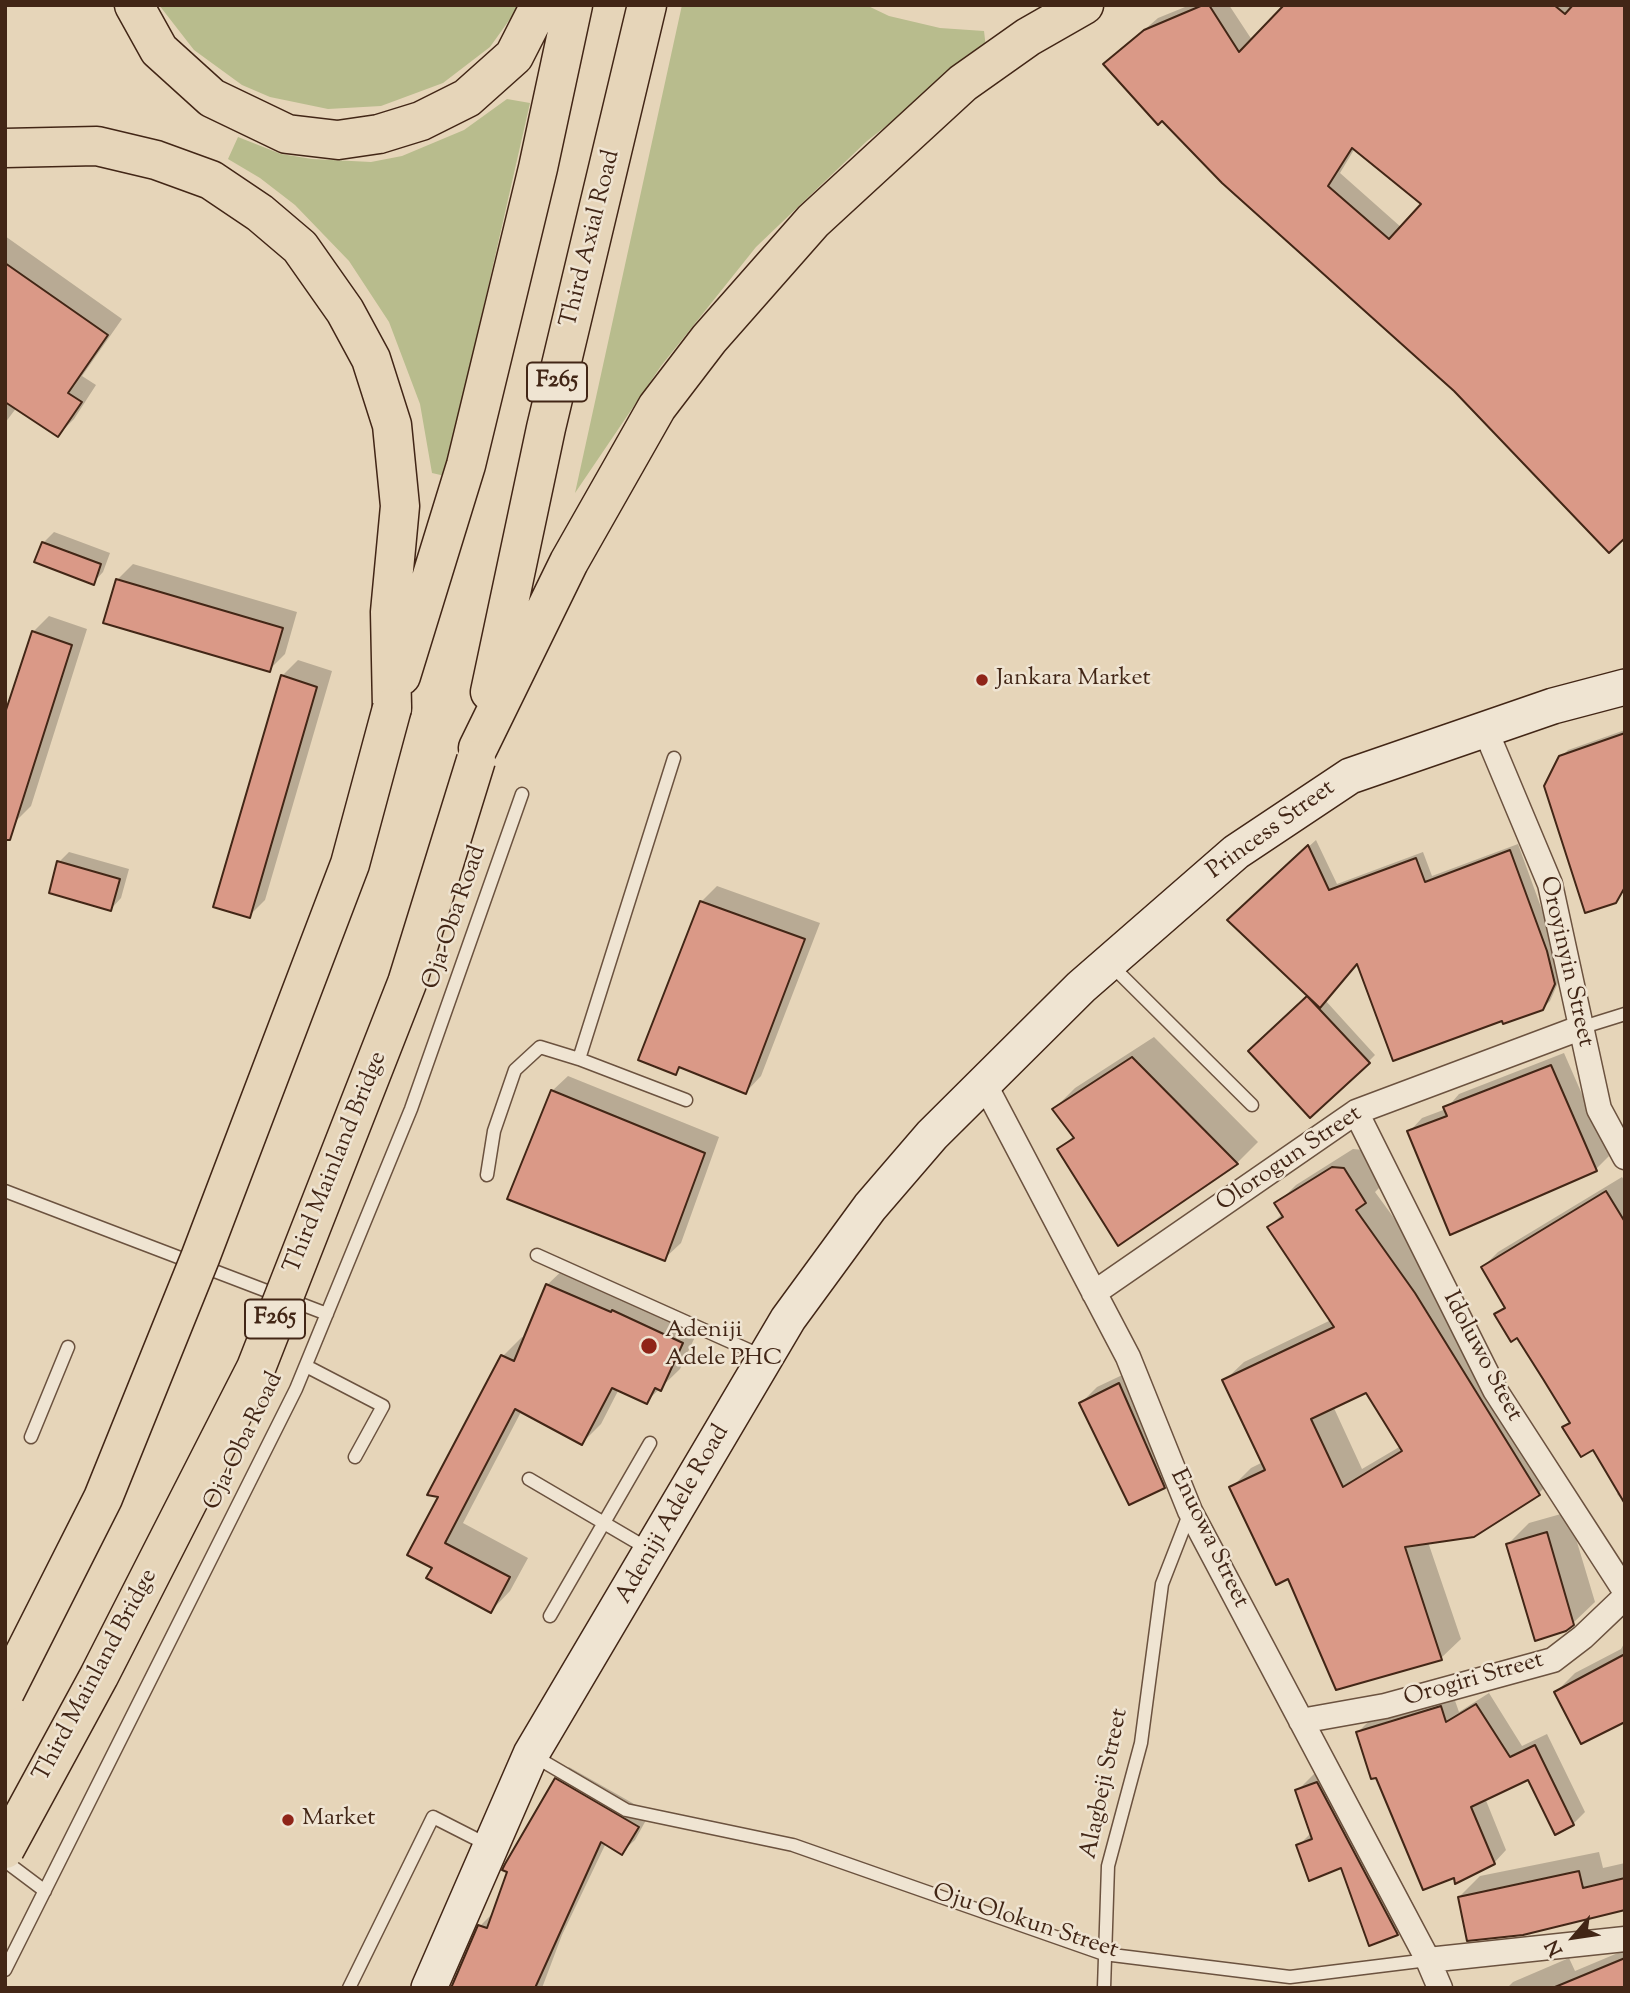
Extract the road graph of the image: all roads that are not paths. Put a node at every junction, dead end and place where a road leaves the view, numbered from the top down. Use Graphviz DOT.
graph roads {
  1 [pos="134,5"];
  2 [pos="540,5"];
  3 [pos="573,5"];
  4 [pos="647,5"];
  5 [pos="1084,5"];
  6 [pos="5,148"];
  7 [pos="1625,687"];
  8 [pos="392,708"];
  9 [pos="1485,729"];
  10 [pos="477,754"];
  11 [pos="674,758"];
  12 [pos="522,794"];
  13 [pos="1109,963"];
  14 [pos="1625,1014"];
  15 [pos="1580,1028"];
  16 [pos="579,1059"];
  17 [pos="985,1085"];
  18 [pos="685,1100"];
  19 [pos="1252,1105"];
  20 [pos="1356,1112"];
  21 [pos="1625,1157"];
  22 [pos="488,1175"];
  23 [pos="5,1191"];
  24 [pos="537,1255"];
  25 [pos="1094,1293"];
  26 [pos="327,1314"];
  27 [pos="68,1347"];
  28 [pos="766,1358"];
  29 [pos="306,1366"];
  30 [pos="31,1437"];
  31 [pos="650,1443"];
  32 [pos="355,1457"];
  33 [pos="529,1479"];
  34 [pos="1190,1511"];
  35 [pos="604,1523"];
  36 [pos="653,1552"];
  37 [pos="1625,1591"];
  38 [pos="1625,1597"];
  39 [pos="550,1616"];
  40 [pos="5,1692"];
  41 [pos="1301,1721"];
  42 [pos="531,1754"];
  43 [pos="491,1846"];
  44 [pos="5,1849"];
  45 [pos="5,1861"];
  46 [pos="45,1891"];
  47 [pos="1625,1939"];
  48 [pos="1104,1954"];
  49 [pos="1428,1960"];
  50 [pos="5,1970"];
  51 [pos="349,1988"];
  52 [pos="429,1988"];
  53 [pos="1104,1988"];
  54 [pos="1440,1988"];
  1 -- 2 [label="highway"];
  3 -- 8 [label="highway, F265"];
  4 -- 10 [label="highway, Third Axial Road / F265"];
  5 -- 10 [label="highway"];
  6 -- 8 [label="highway"];
  7 -- 9 [label="street, Princess Street"];
  8 -- 40 [label="highway, F265, bridge"];
  9 -- 13 [label="street, Princess Street"];
  9 -- 15 [label="street, Oroyinyin Street"];
  10 -- 44 [label="highway, Third Mainland Bridge / F265, bridge"];
  11 -- 16 [label="lane"];
  12 -- 26 [label="lane, Oja-Oba Road"];
  13 -- 17 [label="street, Princess Street"];
  13 -- 19 [label="lane"];
  14 -- 15 [label="lane"];
  15 -- 20 [label="street, Olorogun Street"];
  15 -- 21 [label="street, Oroyinyin Street"];
  16 -- 18 [label="lane"];
  16 -- 22 [label="lane"];
  17 -- 25 [label="street, Enuowa Street"];
  17 -- 28 [label="street, Adeniji Adele Road"];
  20 -- 25 [label="street, Olorogun Street"];
  20 -- 37 [label="street, Idoluwo Steet"];
  23 -- 26 [label="lane"];
  24 -- 28 [label="lane"];
  25 -- 34 [label="street, Enuowa Street"];
  26 -- 29 [label="lane, Oja-Oba Road"];
  27 -- 30 [label="lane"];
  28 -- 36 [label="street, Adeniji Adele Road"];
  29 -- 32 [label="lane"];
  29 -- 46 [label="lane, Oja-Oba Road"];
  31 -- 35 [label="lane"];
  33 -- 35 [label="lane"];
  34 -- 41 [label="street, Enuowa Street"];
  34 -- 48 [label="lane, Alagbeji Street"];
  35 -- 36 [label="lane"];
  35 -- 39 [label="lane"];
  36 -- 42 [label="street, Adeniji Adele Road"];
  38 -- 41 [label="street, Orogiri Street"];
  41 -- 49 [label="street, Enuowa Street"];
  42 -- 43 [label="street, Adeniji Adele Road"];
  42 -- 48 [label="lane, Oju Olokun Street"];
  43 -- 51 [label="lane"];
  43 -- 52 [label="street, Adeniji Adele Road"];
  45 -- 46 [label="lane"];
  46 -- 50 [label="lane, Oja-Oba Road"];
  47 -- 49 [label="street, Oju Olokun Street"];
  48 -- 49 [label="lane, Oju Olokun Street"];
  48 -- 53 [label="lane, Alagbeji Street"];
  49 -- 54 [label="street, Enuowa Street"];
}
